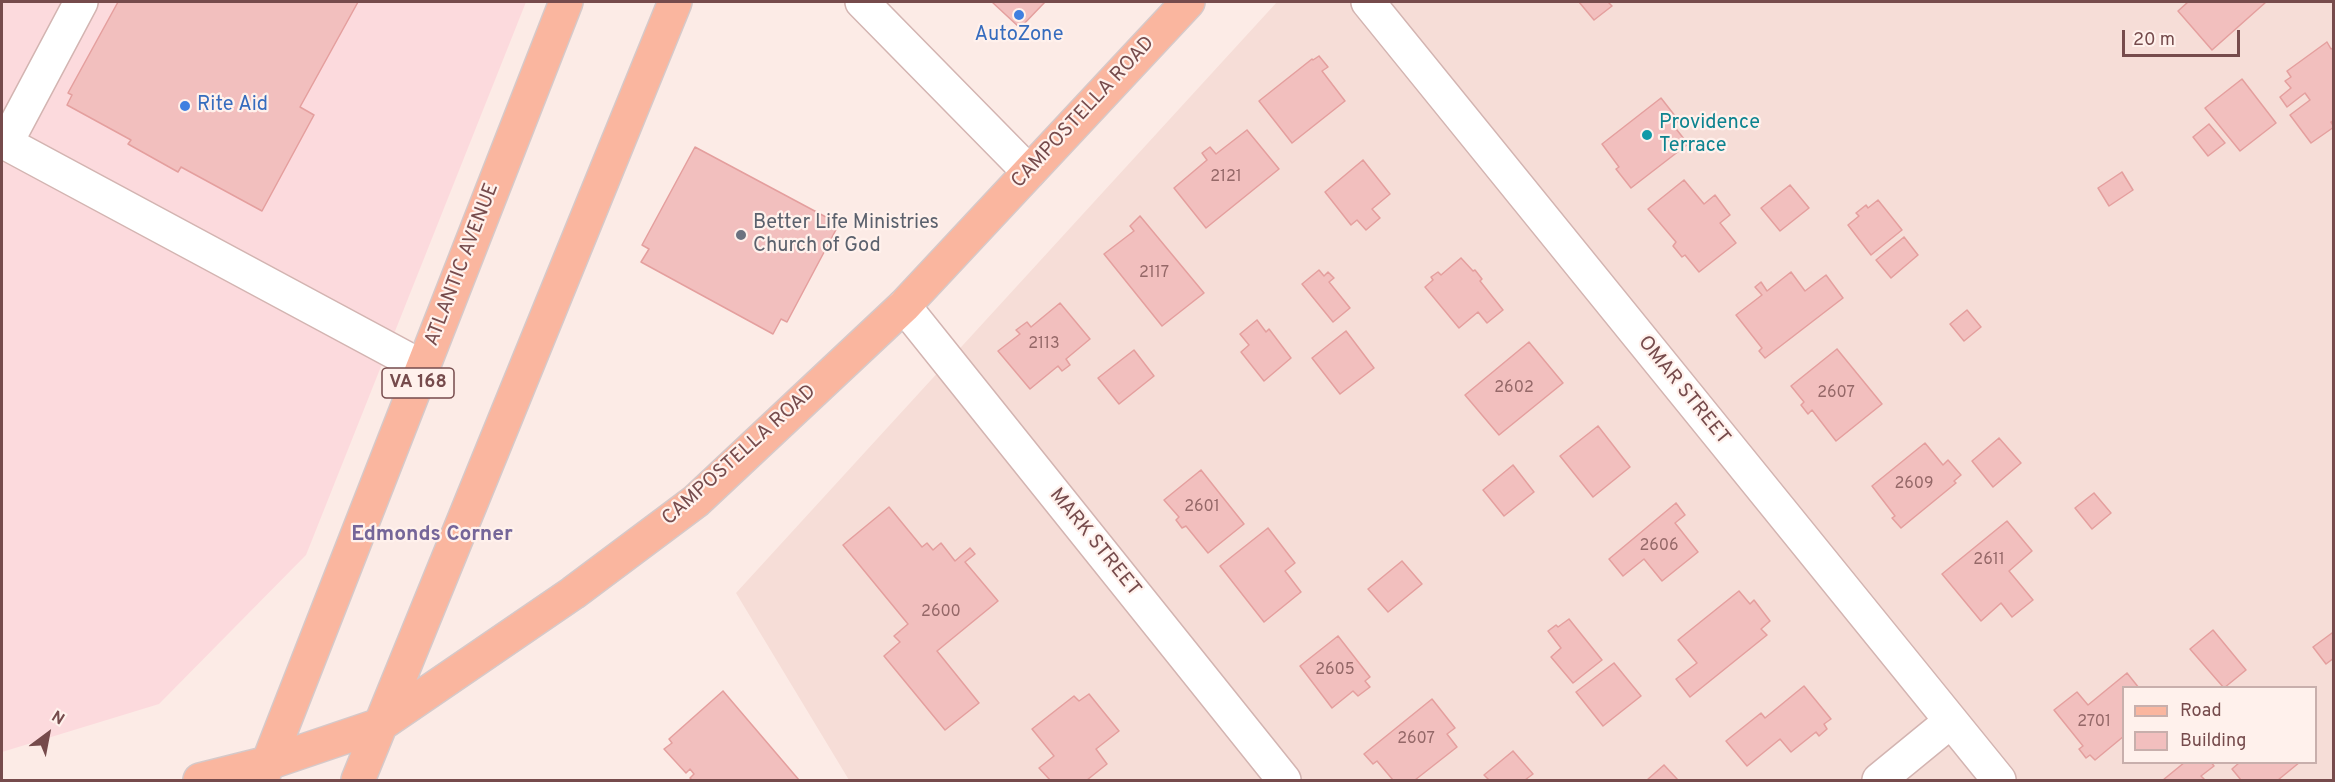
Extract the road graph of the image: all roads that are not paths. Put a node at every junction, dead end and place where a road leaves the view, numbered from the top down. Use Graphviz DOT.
graph roads {
  1 [pos="81,2"];
  2 [pos="566,2"];
  3 [pos="675,2"];
  4 [pos="862,2"];
  5 [pos="1188,2"];
  6 [pos="1368,2"];
  7 [pos="4,142"];
  8 [pos="1029,172"];
  9 [pos="904,306"];
  10 [pos="424,368"];
  11 [pos="1951,721"];
  12 [pos="380,725"];
  13 [pos="265,772"];
  14 [pos="200,780"];
  15 [pos="358,780"];
  16 [pos="1284,780"];
  17 [pos="1879,780"];
  18 [pos="1999,780"];
  1 -- 7 [label="street"];
  2 -- 10 [label="main road, ATLANTIC AVENUE / VA 168"];
  3 -- 12 [label="main road"];
  4 -- 8 [label="street"];
  5 -- 8 [label="main road, CAMPOSTELLA ROAD"];
  6 -- 11 [label="street, OMAR STREET"];
  7 -- 10 [label="street"];
  8 -- 9 [label="main road, CAMPOSTELLA ROAD"];
  9 -- 12 [label="main road, CAMPOSTELLA ROAD"];
  9 -- 16 [label="street, MARK STREET"];
  10 -- 13 [label="main road, ATLANTIC AVENUE / VA 168"];
  11 -- 17 [label="street"];
  11 -- 18 [label="street, OMAR STREET"];
  12 -- 13 [label="main road, CAMPOSTELLA ROAD"];
  12 -- 15 [label="main road"];
  13 -- 14 [label="main road, CAMPOSTELLA ROAD"];
}
